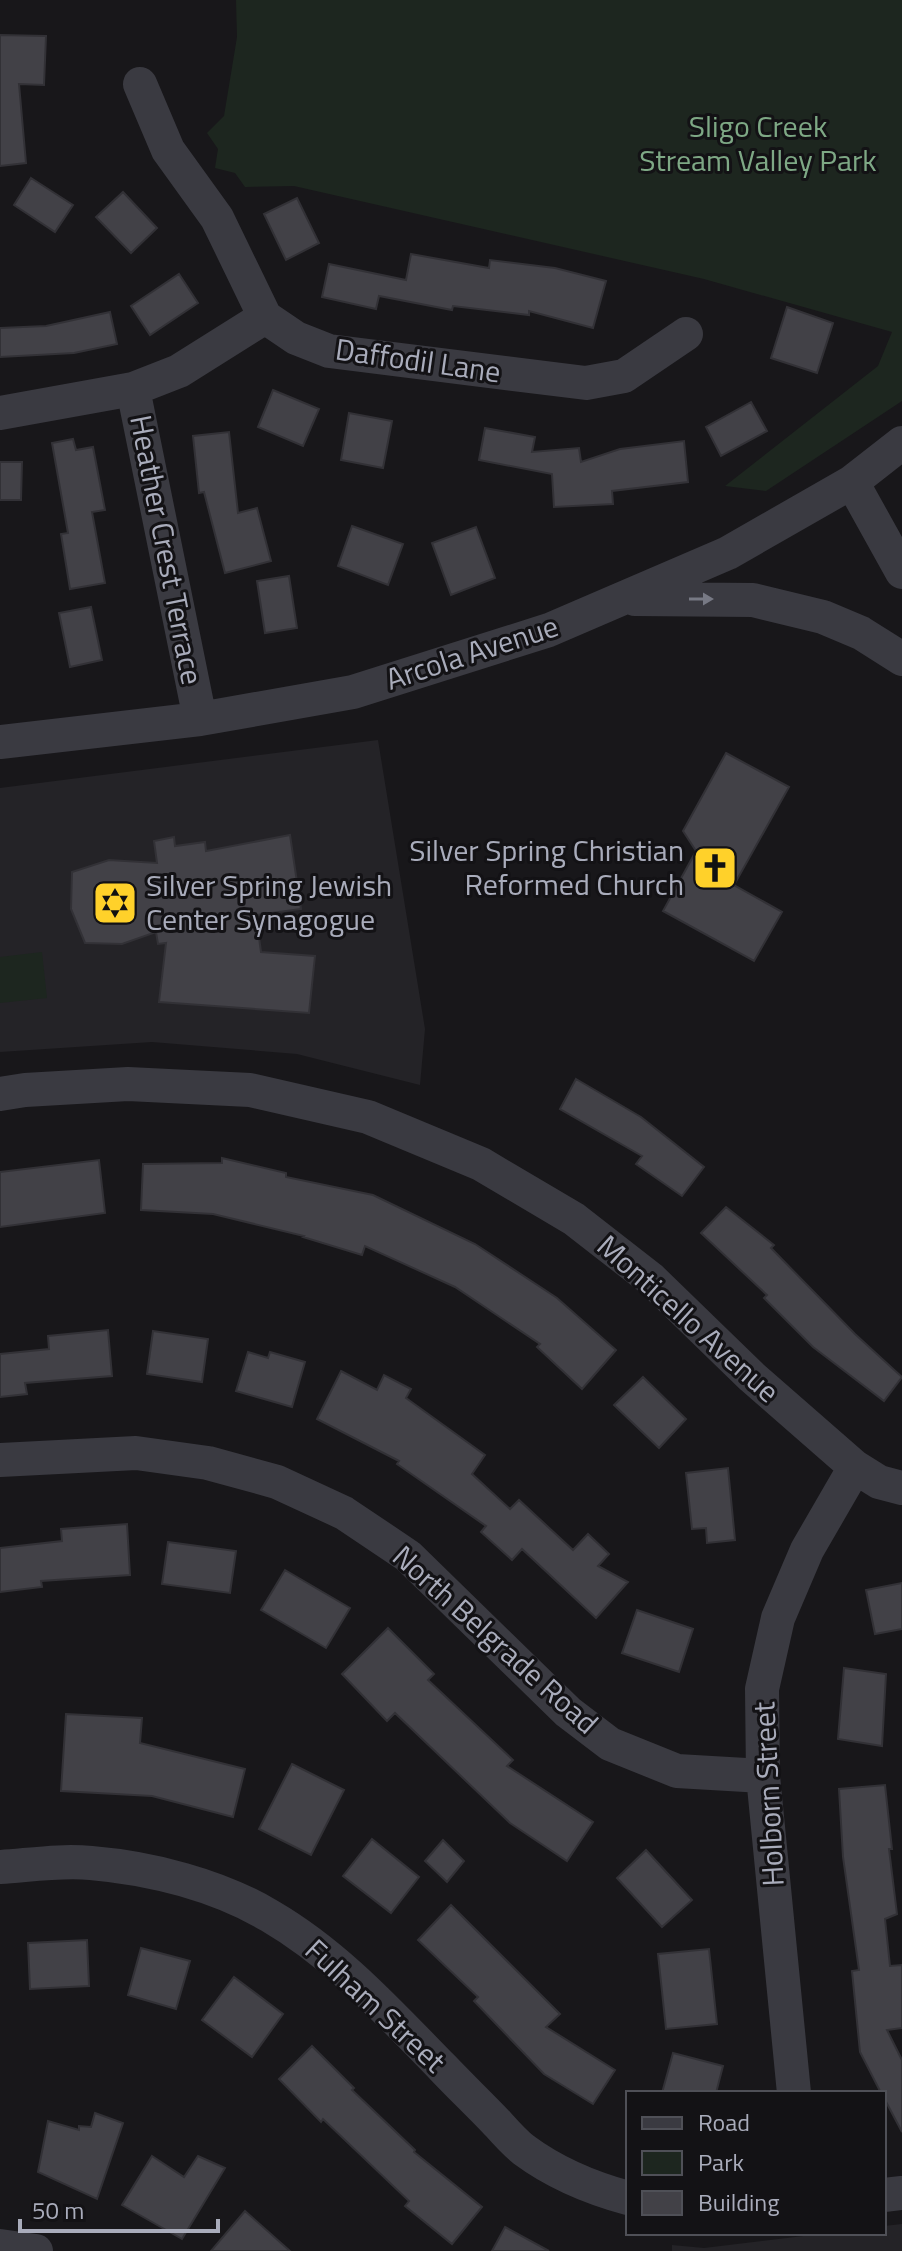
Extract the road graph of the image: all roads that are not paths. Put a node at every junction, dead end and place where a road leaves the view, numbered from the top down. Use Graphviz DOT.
graph roads {
  1 [pos="140,84"];
  2 [pos="265,317"];
  3 [pos="686,334"];
  4 [pos="133,389"];
  5 [pos="0,413"];
  6 [pos="902,443"];
  7 [pos="852,482"];
  8 [pos="902,572"];
  9 [pos="623,599"];
  10 [pos="902,659"];
  11 [pos="200,719"];
  12 [pos="0,742"];
  13 [pos="0,1094"];
  14 [pos="0,1460"];
  15 [pos="855,1467"];
  16 [pos="902,1488"];
  17 [pos="763,1776"];
  18 [pos="0,1867"];
  19 [pos="794,2091"];
  20 [pos="626,2197"];
  21 [pos="0,2246"];
  22 [pos="36,2251"];
  1 -- 2 [label="street"];
  2 -- 3 [label="street, Daffodil Lane"];
  2 -- 4 [label="street, Heather Crest Terrace"];
  4 -- 5 [label="street"];
  4 -- 11 [label="street, Heather Crest Terrace"];
  6 -- 7 [label="street, Arcola Avenue"];
  7 -- 8 [label="street"];
  7 -- 9 [label="street, Arcola Avenue"];
  9 -- 10 [label="street, one-way"];
  9 -- 11 [label="street, Arcola Avenue"];
  11 -- 12 [label="street, Arcola Avenue"];
  13 -- 15 [label="street, Monticello Avenue"];
  14 -- 17 [label="street, North Belgrade Road"];
  15 -- 16 [label="street, Monticello Avenue"];
  15 -- 17 [label="street, Holborn Street"];
  17 -- 19 [label="street, Holborn Street"];
  18 -- 20 [label="street, Fulham Street"];
  21 -- 22 [label="street"];
}
